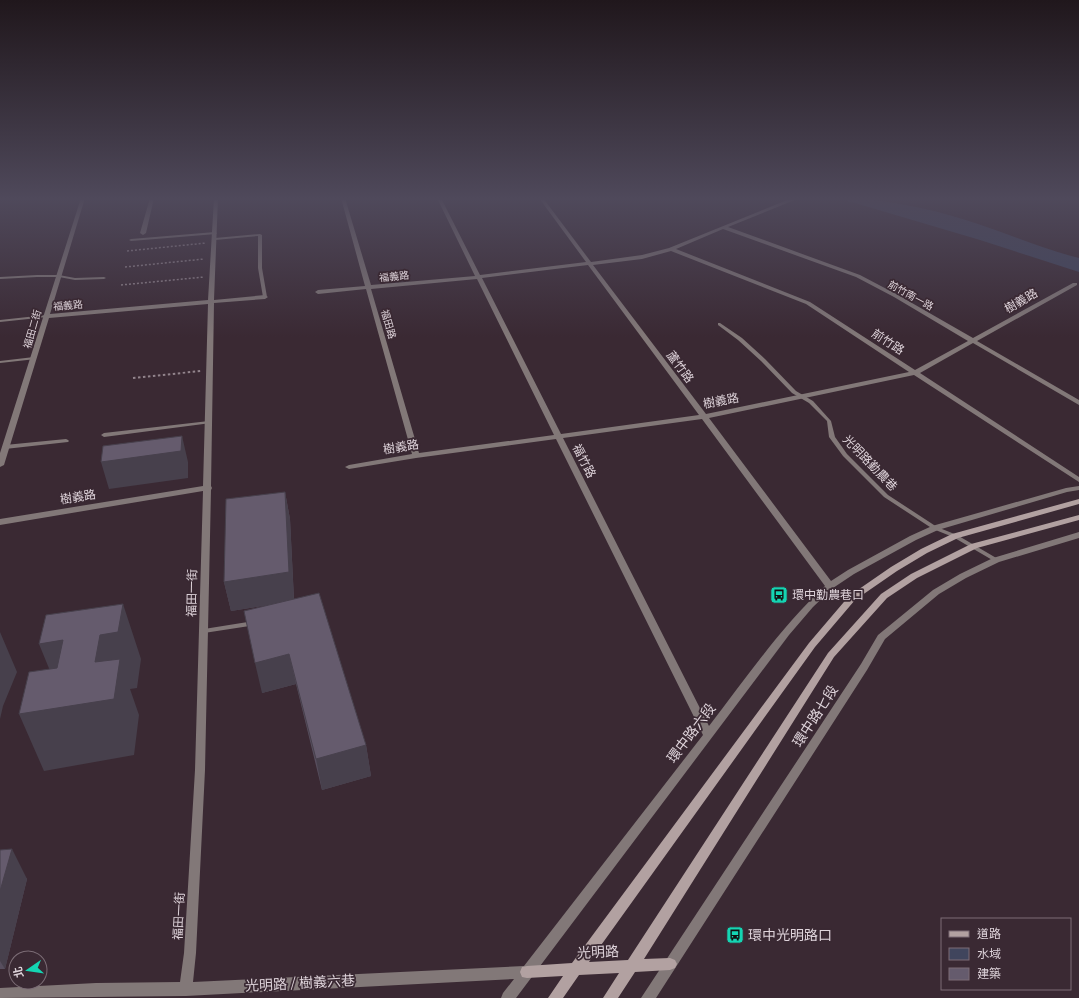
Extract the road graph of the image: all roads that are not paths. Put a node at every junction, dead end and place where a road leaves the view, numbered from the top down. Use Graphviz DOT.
graph roads {
  1 [pos="68,245"];
  2 [pos="215,245"];
  3 [pos="260,245"];
  4 [pos="357,245"];
  5 [pos="461,245"];
  6 [pos="576,245"];
  7 [pos="681,245"];
  8 [pos="771,245"];
  9 [pos="671,249"];
  10 [pos="590,264"];
  11 [pos="59,276"];
  12 [pos="477,277"];
  13 [pos="0,278"];
  14 [pos="104,278"];
  15 [pos="1075,284"];
  16 [pos="369,287"];
  17 [pos="318,292"];
  18 [pos="265,297"];
  19 [pos="211,302"];
  20 [pos="46,316"];
  21 [pos="0,321"];
  22 [pos="719,324"];
  23 [pos="974,341"];
  24 [pos="34,358"];
  25 [pos="0,362"];
  26 [pos="915,373"];
  27 [pos="801,397"];
  28 [pos="1079,403"];
  29 [pos="703,417"];
  30 [pos="209,422"];
  31 [pos="104,435"];
  32 [pos="558,437"];
  33 [pos="66,441"];
  34 [pos="3,447"];
  35 [pos="416,456"];
  36 [pos="0,465"];
  37 [pos="348,468"];
  38 [pos="1079,480"];
  39 [pos="1079,483"];
  40 [pos="208,488"];
  41 [pos="1079,488"];
  42 [pos="1066,490"];
  43 [pos="1079,500"];
  44 [pos="1079,517"];
  45 [pos="0,522"];
  46 [pos="935,528"];
  47 [pos="1079,535"];
  48 [pos="955,536"];
  49 [pos="974,546"];
  50 [pos="996,560"];
  51 [pos="830,586"];
  52 [pos="264,622"];
  53 [pos="204,631"];
  54 [pos="708,735"];
  55 [pos="670,964"];
  56 [pos="632,966"];
  57 [pos="575,969"];
  58 [pos="527,972"];
  59 [pos="186,989"];
  60 [pos="0,995"];
  61 [pos="508,998"];
  62 [pos="555,998"];
  63 [pos="610,998"];
  64 [pos="648,998"];
  1 -- 11 [label="street, 福田二街"];
  2 -- 19 [label="street, 福田一街"];
  3 -- 18 [label="lane"];
  4 -- 16 [label="street, 福田路"];
  5 -- 12 [label="street, 福竹路"];
  6 -- 10 [label="street, 蘆竹路"];
  7 -- 9 [label="street, 福義路"];
  8 -- 23 [label="street, 前竹南一路"];
  9 -- 10 [label="street, 福義路"];
  9 -- 26 [label="street, 前竹路"];
  10 -- 12 [label="street, 福義路"];
  10 -- 29 [label="street, 蘆竹路"];
  11 -- 13 [label="lane"];
  11 -- 14 [label="lane"];
  11 -- 20 [label="street, 福田二街"];
  12 -- 16 [label="street, 福義路"];
  12 -- 32 [label="street, 福竹路"];
  15 -- 23 [label="street, 樹義路"];
  16 -- 17 [label="street, 福義路"];
  16 -- 35 [label="street, 福田路"];
  18 -- 19 [label="street, 福義路"];
  19 -- 20 [label="street, 福義路"];
  19 -- 30 [label="street, 福田一街"];
  20 -- 21 [label="lane"];
  20 -- 24 [label="street, 福田二街"];
  22 -- 27 [label="lane, 光明路勤農巷"];
  23 -- 26 [label="street, 樹義路"];
  23 -- 28 [label="street, 前竹南一路"];
  24 -- 25 [label="lane"];
  24 -- 34 [label="street, 福田二街"];
  26 -- 27 [label="street, 樹義路"];
  26 -- 38 [label="street, 前竹路"];
  27 -- 29 [label="street, 樹義路"];
  27 -- 46 [label="lane, 光明路勤農巷"];
  29 -- 32 [label="street, 樹義路"];
  29 -- 51 [label="street, 蘆竹路"];
  30 -- 31 [label="lane"];
  30 -- 40 [label="street, 福田一街"];
  32 -- 35 [label="street, 樹義路"];
  32 -- 54 [label="street, 福竹路"];
  33 -- 34 [label="lane"];
  34 -- 36 [label="street, 福田二街"];
  35 -- 37 [label="street, 樹義路"];
  39 -- 42 [label="street"];
  40 -- 45 [label="street, 樹義路"];
  40 -- 53 [label="street, 福田一街"];
  41 -- 42 [label="street"];
  42 -- 46 [label="street"];
  43 -- 48 [label="street"];
  44 -- 49 [label="street"];
  46 -- 48 [label="lane, 光明路勤農巷"];
  46 -- 51 [label="street, 環中路六段"];
  47 -- 50 [label="street, 環中路七段"];
  48 -- 49 [label="lane, 光明路勤農巷"];
  48 -- 57 [label="street"];
  49 -- 50 [label="lane, 光明路勤農巷"];
  49 -- 56 [label="street"];
  50 -- 55 [label="street, 環中路七段"];
  51 -- 54 [label="street, 環中路六段"];
  52 -- 53 [label="lane"];
  53 -- 59 [label="street, 福田一街"];
  54 -- 58 [label="street, 環中路六段"];
  55 -- 56 [label="street, 光明路"];
  55 -- 64 [label="street, 環中路七段"];
  56 -- 57 [label="street, 光明路"];
  56 -- 63 [label="street"];
  57 -- 58 [label="street, 光明路"];
  57 -- 62 [label="street"];
  58 -- 59 [label="street, 光明路 / 樹義六巷"];
  58 -- 61 [label="street, 環中路六段"];
  59 -- 60 [label="street, 光明路 / 樹義六巷"];
}
